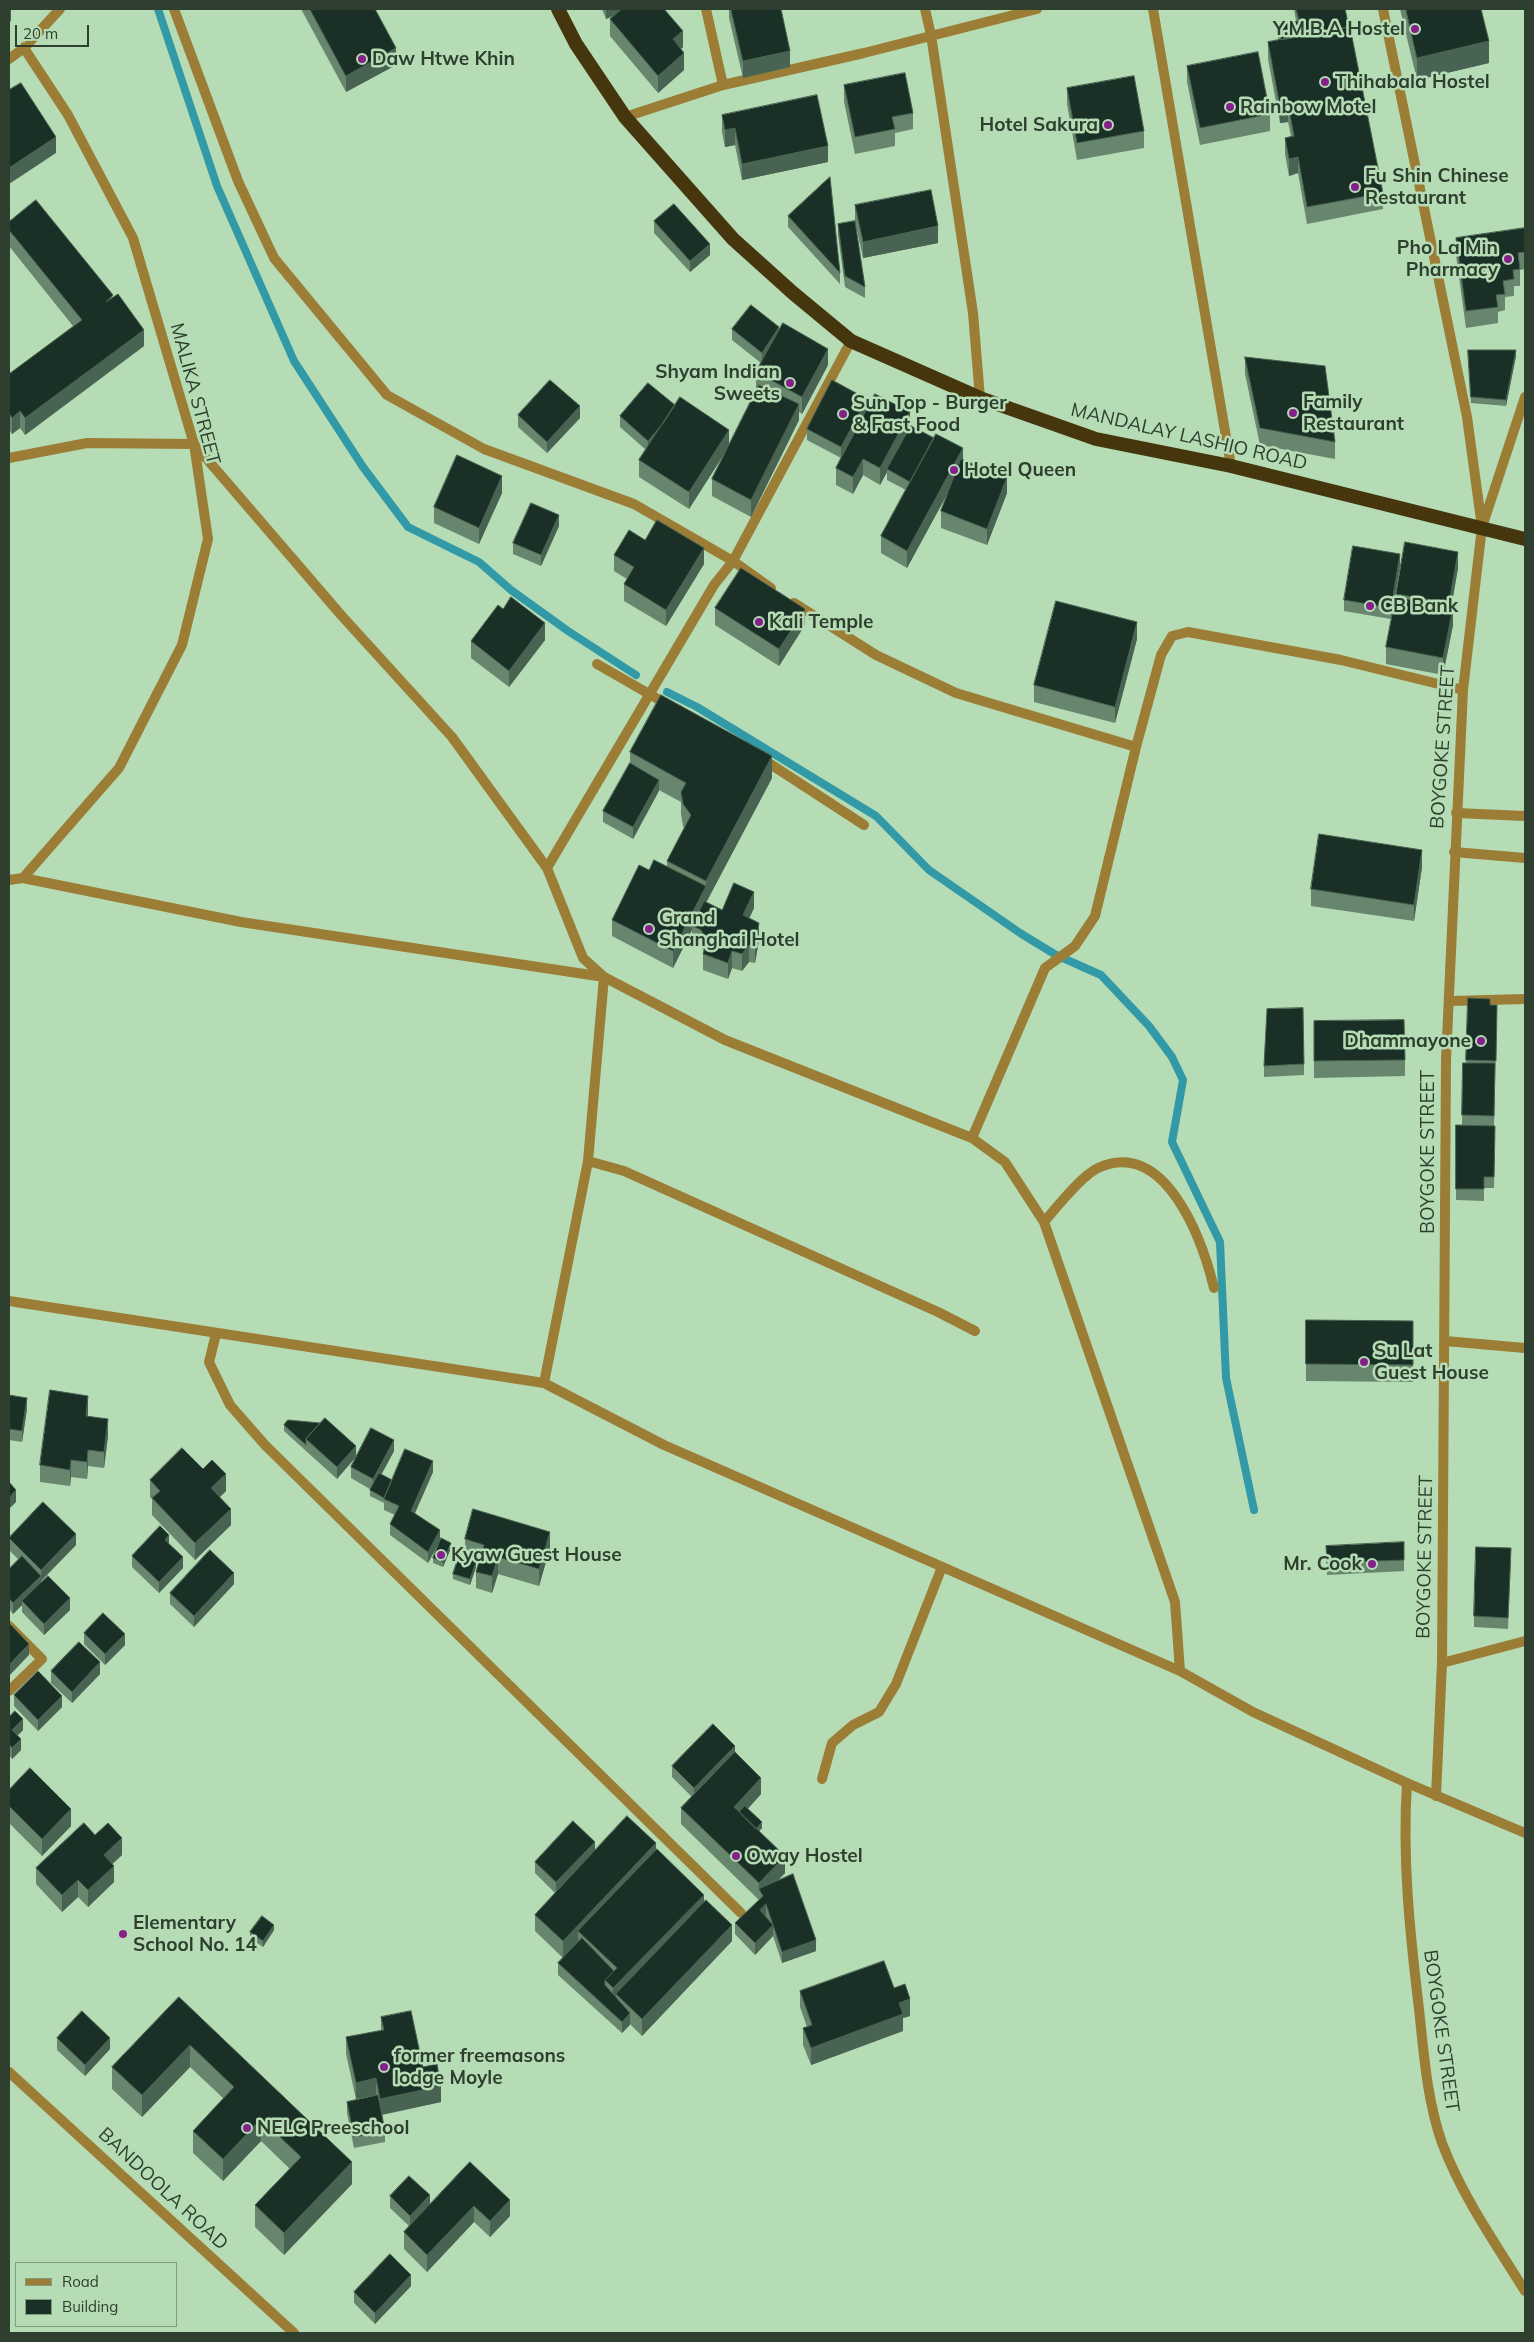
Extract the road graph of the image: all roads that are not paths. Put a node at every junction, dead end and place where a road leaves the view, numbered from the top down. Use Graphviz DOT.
graph roads {
  1 [pos="60,9"];
  2 [pos="174,9"];
  3 [pos="558,9"];
  4 [pos="706,9"];
  5 [pos="925,9"];
  6 [pos="1037,9"];
  7 [pos="1152,9"];
  8 [pos="1383,9"];
  9 [pos="931,35"];
  10 [pos="24,48"];
  11 [pos="9,59"];
  12 [pos="723,84"];
  13 [pos="625,117"];
  14 [pos="851,341"];
  15 [pos="1525,397"];
  16 [pos="980,398"];
  17 [pos="194,444"];
  18 [pos="9,458"];
  19 [pos="1230,466"];
  20 [pos="1482,527"];
  21 [pos="1525,539"];
  22 [pos="733,561"];
  23 [pos="597,664"];
  24 [pos="1463,690"];
  25 [pos="649,695"];
  26 [pos="682,714"];
  27 [pos="1136,747"];
  28 [pos="749,752"];
  29 [pos="1456,813"];
  30 [pos="1525,816"];
  31 [pos="864,825"];
  32 [pos="1454,852"];
  33 [pos="1525,858"];
  34 [pos="547,868"];
  35 [pos="23,878"];
  36 [pos="9,880"];
  37 [pos="604,977"];
  38 [pos="1525,999"];
  39 [pos="1450,1001"];
  40 [pos="972,1138"];
  41 [pos="588,1161"];
  42 [pos="1044,1222"];
  43 [pos="1214,1288"];
  44 [pos="9,1302"];
  45 [pos="975,1331"];
  46 [pos="216,1334"];
  47 [pos="1445,1341"];
  48 [pos="1525,1348"];
  49 [pos="544,1383"];
  50 [pos="942,1567"];
  51 [pos="9,1626"];
  52 [pos="1525,1641"];
  53 [pos="1442,1663"];
  54 [pos="1180,1671"];
  55 [pos="9,1691"];
  56 [pos="822,1779"];
  57 [pos="1407,1783"];
  58 [pos="1436,1796"];
  59 [pos="1525,1833"];
  60 [pos="741,1913"];
  61 [pos="9,2072"];
  62 [pos="1525,2291"];
  63 [pos="294,2333"];
  1 -- 10 [label="street"];
  2 -- 22 [label="street"];
  3 -- 13 [label="highway, MANDALAY LASHIO ROAD"];
  4 -- 12 [label="street"];
  5 -- 9 [label="street"];
  6 -- 9 [label="street"];
  7 -- 19 [label="street"];
  8 -- 20 [label="street"];
  9 -- 12 [label="street"];
  9 -- 16 [label="street"];
  10 -- 11 [label="street"];
  10 -- 17 [label="street, MALIKA STREET"];
  12 -- 13 [label="street"];
  13 -- 14 [label="highway, MANDALAY LASHIO ROAD"];
  14 -- 16 [label="highway, MANDALAY LASHIO ROAD"];
  14 -- 22 [label="street"];
  15 -- 20 [label="street, BOYGOKE STREET"];
  16 -- 19 [label="highway, MANDALAY LASHIO ROAD"];
  17 -- 18 [label="street"];
  17 -- 34 [label="street"];
  17 -- 35 [label="street, MALIKA STREET"];
  19 -- 20 [label="highway, MANDALAY LASHIO ROAD"];
  20 -- 21 [label="highway, MANDALAY LASHIO ROAD"];
  20 -- 24 [label="street, BOYGOKE STREET"];
  22 -- 25 [label="street"];
  22 -- 27 [label="street"];
  23 -- 25 [label="street"];
  24 -- 27 [label="street"];
  24 -- 29 [label="street, BOYGOKE STREET"];
  25 -- 26 [label="street"];
  25 -- 34 [label="street"];
  27 -- 40 [label="street"];
  28 -- 31 [label="street"];
  29 -- 30 [label="street"];
  29 -- 32 [label="street, BOYGOKE STREET"];
  32 -- 33 [label="street"];
  32 -- 39 [label="street, BOYGOKE STREET"];
  34 -- 37 [label="street"];
  35 -- 36 [label="street"];
  35 -- 37 [label="street"];
  37 -- 40 [label="street"];
  37 -- 41 [label="street"];
  38 -- 39 [label="street"];
  39 -- 47 [label="street, BOYGOKE STREET"];
  40 -- 42 [label="street"];
  41 -- 45 [label="street"];
  41 -- 49 [label="street"];
  42 -- 43 [label="street"];
  42 -- 54 [label="street"];
  44 -- 46 [label="street"];
  46 -- 49 [label="street"];
  46 -- 60 [label="street"];
  47 -- 48 [label="street"];
  47 -- 53 [label="street, BOYGOKE STREET"];
  49 -- 50 [label="street"];
  50 -- 54 [label="street"];
  50 -- 56 [label="street"];
  51 -- 55 [label="street"];
  52 -- 53 [label="street"];
  53 -- 58 [label="street, BOYGOKE STREET"];
  54 -- 57 [label="street"];
  57 -- 58 [label="street"];
  57 -- 62 [label="street, BOYGOKE STREET"];
  58 -- 59 [label="street"];
  61 -- 63 [label="street, BANDOOLA ROAD"];
}
